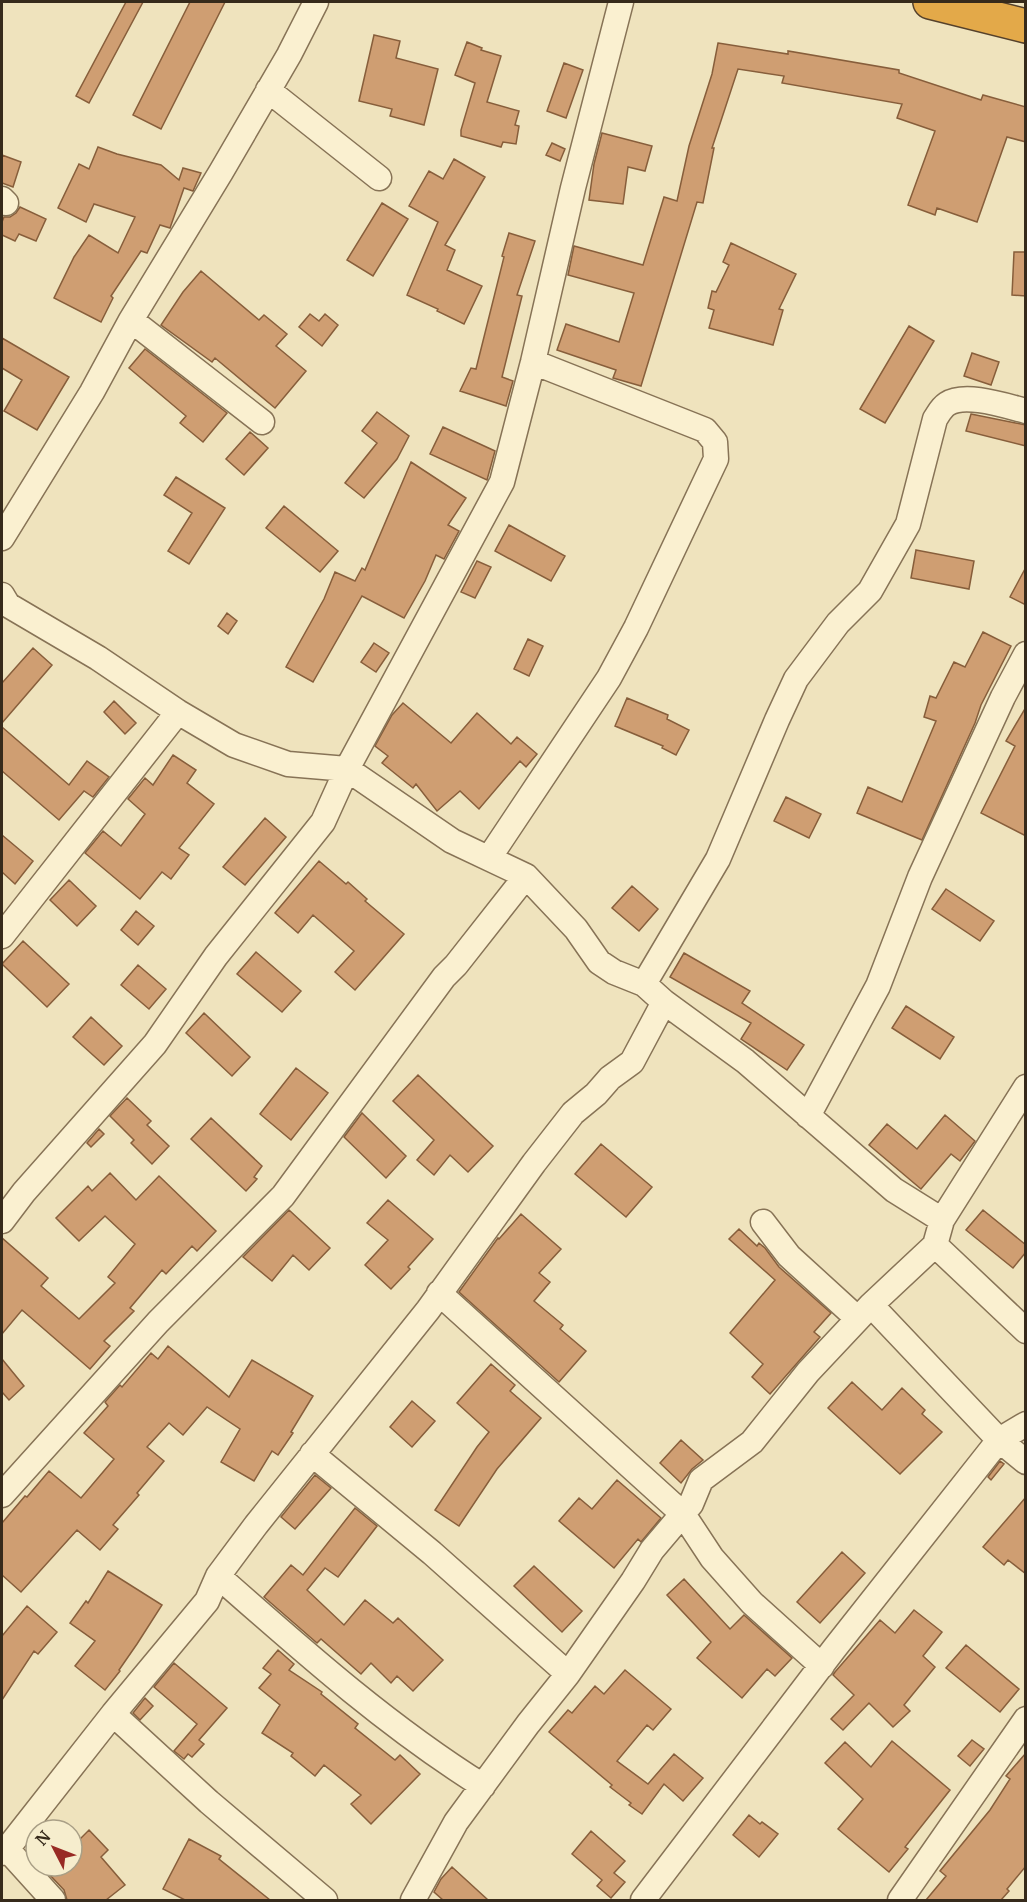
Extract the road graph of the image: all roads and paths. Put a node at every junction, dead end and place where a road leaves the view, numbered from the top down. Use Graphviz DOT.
graph roads {
  1 [pos="316,2"];
  2 [pos="621,2"];
  3 [pos="930,2"];
  4 [pos="1026,26"];
  5 [pos="268,90"];
  6 [pos="379,178"];
  7 [pos="131,320"];
  8 [pos="533,362"];
  9 [pos="1026,411"];
  10 [pos="262,422"];
  11 [pos="2,538"];
  12 [pos="4,605"];
  13 [pos="1026,654"];
  14 [pos="178,712"];
  15 [pos="347,769"];
  16 [pos="489,858"];
  17 [pos="526,876"];
  18 [pos="2,936"];
  19 [pos="644,984"];
  20 [pos="664,1002"];
  21 [pos="1025,1090"];
  22 [pos="808,1116"];
  23 [pos="942,1220"];
  24 [pos="2,1221"];
  25 [pos="763,1222"];
  26 [pos="935,1245"];
  27 [pos="440,1293"];
  28 [pos="865,1312"];
  29 [pos="1026,1331"];
  30 [pos="1026,1424"];
  31 [pos="999,1440"];
  32 [pos="312,1454"];
  33 [pos="1026,1462"];
  34 [pos="2,1495"];
  35 [pos="683,1514"];
  36 [pos="218,1576"];
  37 [pos="822,1666"];
  38 [pos="568,1674"];
  39 [pos="112,1714"];
  40 [pos="1026,1719"];
  41 [pos="483,1786"];
  42 [pos="4,1851"];
  43 [pos="53,1900"];
  44 [pos="325,1900"];
  45 [pos="413,1900"];
  46 [pos="643,1900"];
  47 [pos="900,1900"];
  1 -- 5 [label="street"];
  2 -- 8 [label="street"];
  3 -- 4 [label="highway"];
  5 -- 6 [label="street"];
  5 -- 7 [label="street"];
  7 -- 10 [label="street"];
  7 -- 11 [label="street"];
  8 -- 15 [label="street"];
  8 -- 16 [label="street"];
  9 -- 19 [label="street"];
  12 -- 14 [label="street"];
  13 -- 22 [label="street"];
  14 -- 15 [label="street"];
  14 -- 18 [label="street"];
  15 -- 16 [label="street"];
  15 -- 24 [label="street"];
  16 -- 17 [label="street"];
  17 -- 19 [label="street"];
  17 -- 34 [label="street"];
  19 -- 20 [label="street"];
  20 -- 22 [label="street"];
  20 -- 27 [label="street"];
  21 -- 23 [label="street"];
  22 -- 23 [label="street"];
  23 -- 26 [label="street"];
  25 -- 28 [label="street"];
  26 -- 28 [label="street"];
  26 -- 29 [label="street"];
  27 -- 32 [label="street"];
  27 -- 35 [label="street"];
  28 -- 31 [label="street"];
  28 -- 35 [label="street"];
  30 -- 31 [label="street"];
  31 -- 33 [label="street"];
  31 -- 37 [label="street"];
  32 -- 36 [label="street"];
  32 -- 38 [label="street"];
  35 -- 37 [label="street"];
  35 -- 38 [label="street"];
  36 -- 39 [label="street"];
  36 -- 41 [label="street"];
  37 -- 46 [label="street"];
  38 -- 41 [label="street"];
  39 -- 42 [label="street"];
  39 -- 44 [label="street"];
  40 -- 47 [label="street"];
  41 -- 45 [label="street"];
  42 -- 43 [label="street"];
}
